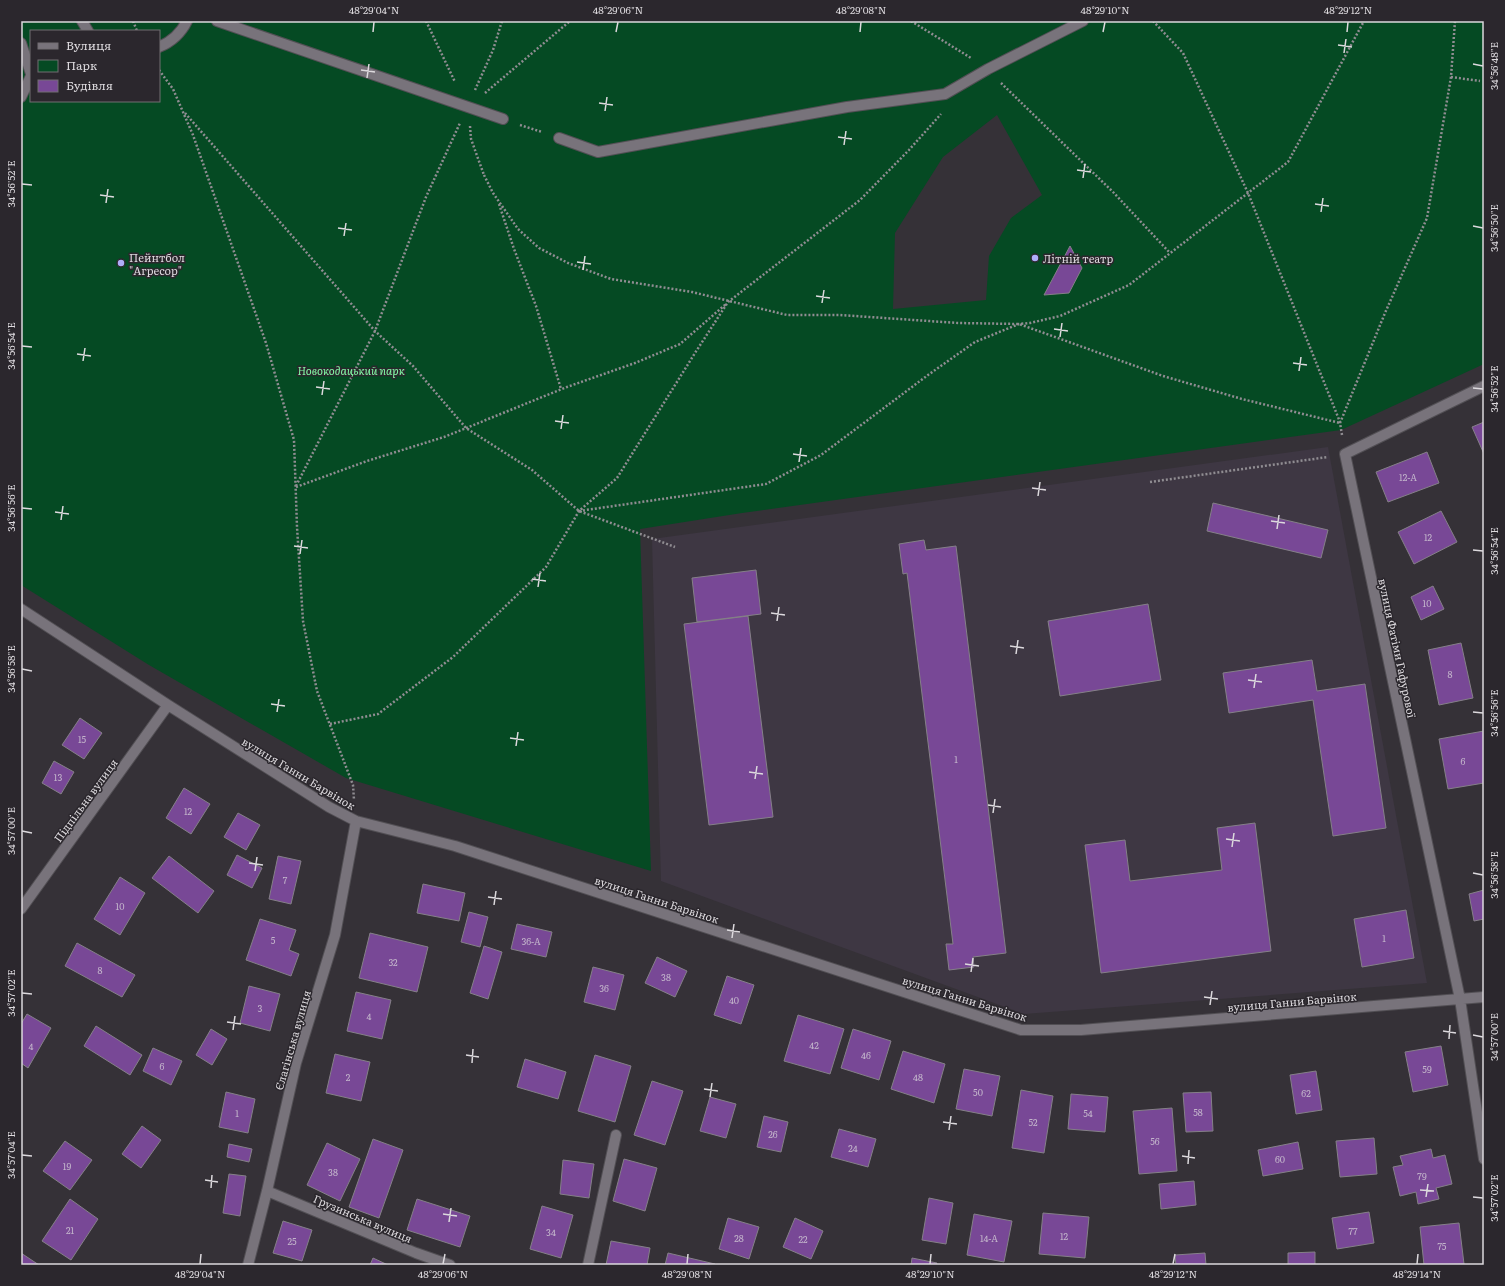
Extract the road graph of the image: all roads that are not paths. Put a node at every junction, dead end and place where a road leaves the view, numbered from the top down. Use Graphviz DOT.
graph roads {
  1 [pos="82,21"];
  2 [pos="187,21"];
  3 [pos="217,21"];
  4 [pos="1083,21"];
  5 [pos="87,30"];
  6 [pos="21,43"];
  7 [pos="160,46"];
  8 [pos="30,72"];
  9 [pos="30,77"];
  10 [pos="21,97"];
  11 [pos="503,119"];
  12 [pos="559,138"];
  13 [pos="1484,386"];
  14 [pos="21,609"];
  15 [pos="168,705"];
  16 [pos="356,821"];
  17 [pos="21,909"];
  18 [pos="1484,996"];
  19 [pos="1460,999"];
  20 [pos="616,1135"];
  21 [pos="1484,1159"];
  22 [pos="267,1191"];
  23 [pos="248,1265"];
  24 [pos="450,1265"];
  25 [pos="588,1265"];
  1 -- 5 [label="street"];
  2 -- 7 [label="street"];
  3 -- 11 [label="street"];
  4 -- 12 [label="street"];
  6 -- 8 [label="street"];
  9 -- 10 [label="street"];
  13 -- 19 [label="street, вулиця Фатіми Гафурової"];
  14 -- 15 [label="street, вулиця Ганни Барвінок"];
  15 -- 16 [label="street, вулиця Ганни Барвінок"];
  15 -- 17 [label="street, Підпільна вулиця"];
  16 -- 19 [label="street, вулиця Ганни Барвінок"];
  16 -- 22 [label="street, Єлагінська вулиця"];
  18 -- 19 [label="street, вулиця Ганни Барвінок"];
  19 -- 21 [label="street, вулиця Фатіми Гафурової"];
  20 -- 25 [label="street"];
  22 -- 23 [label="street, Єлагінська вулиця"];
  22 -- 24 [label="street, Грузинська вулиця"];
}
